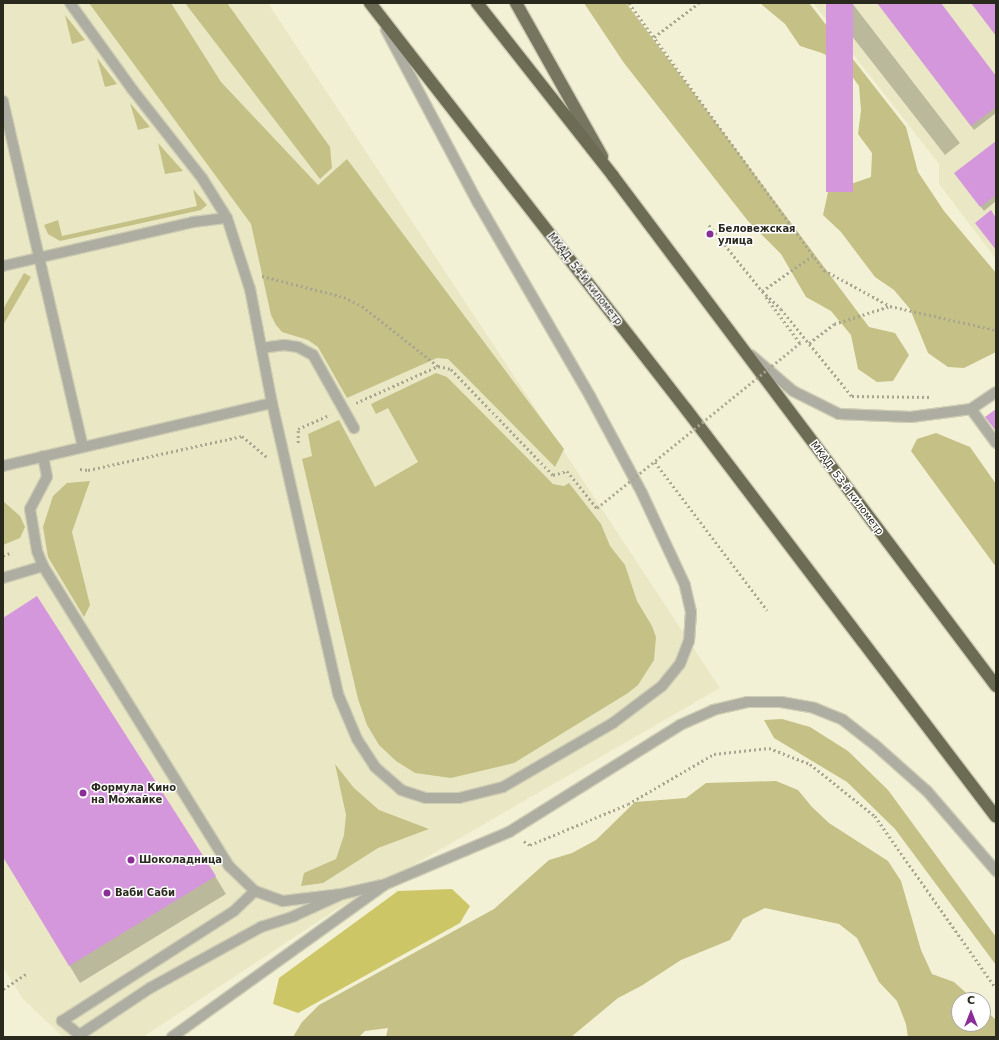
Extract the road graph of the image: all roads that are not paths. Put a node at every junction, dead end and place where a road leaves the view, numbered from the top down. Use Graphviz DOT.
graph roads {
  1 [pos="70,3"];
  2 [pos="370,3"];
  3 [pos="477,3"];
  4 [pos="480,3"];
  5 [pos="516,3"];
  6 [pos="378,14"];
  7 [pos="490,20"];
  8 [pos="3,101"];
  9 [pos="613,176"];
  10 [pos="227,218"];
  11 [pos="40,257"];
  12 [pos="3,266"];
  13 [pos="739,344"];
  14 [pos="262,348"];
  15 [pos="996,392"];
  16 [pos="272,403"];
  17 [pos="971,409"];
  18 [pos="354,428"];
  19 [pos="996,443"];
  20 [pos="83,447"];
  21 [pos="43,456"];
  22 [pos="3,466"];
  23 [pos="43,566"];
  24 [pos="3,578"];
  25 [pos="996,686"];
  26 [pos="996,817"];
  27 [pos="996,871"];
  28 [pos="386,884"];
  29 [pos="255,891"];
  30 [pos="342,894"];
  31 [pos="80,1036"];
  32 [pos="172,1037"];
  1 -- 10 [label="lane"];
  2 -- 6 [label="highway, МКАД, 54-й километр"];
  3 -- 7 [label="highway"];
  4 -- 7 [label="highway"];
  5 -- 9 [label="main road"];
  6 -- 16 [label="lane"];
  6 -- 26 [label="highway, МКАД, 54-й километр"];
  7 -- 9 [label="highway"];
  8 -- 11 [label="lane"];
  9 -- 13 [label="highway, МКАД, 53-й километр"];
  10 -- 11 [label="lane"];
  10 -- 14 [label="lane"];
  11 -- 12 [label="lane"];
  11 -- 20 [label="lane"];
  13 -- 17 [label="lane"];
  13 -- 25 [label="highway, МКАД, 53-й километр"];
  14 -- 16 [label="lane"];
  14 -- 18 [label="lane"];
  15 -- 17 [label="lane"];
  16 -- 20 [label="lane"];
  17 -- 19 [label="lane"];
  20 -- 21 [label="lane"];
  21 -- 22 [label="lane"];
  21 -- 23 [label="lane"];
  23 -- 24 [label="lane"];
  23 -- 29 [label="lane"];
  27 -- 28 [label="lane"];
  28 -- 30 [label="lane"];
  28 -- 32 [label="lane"];
  29 -- 30 [label="lane"];
  29 -- 31 [label="lane"];
  30 -- 31 [label="lane"];
}
